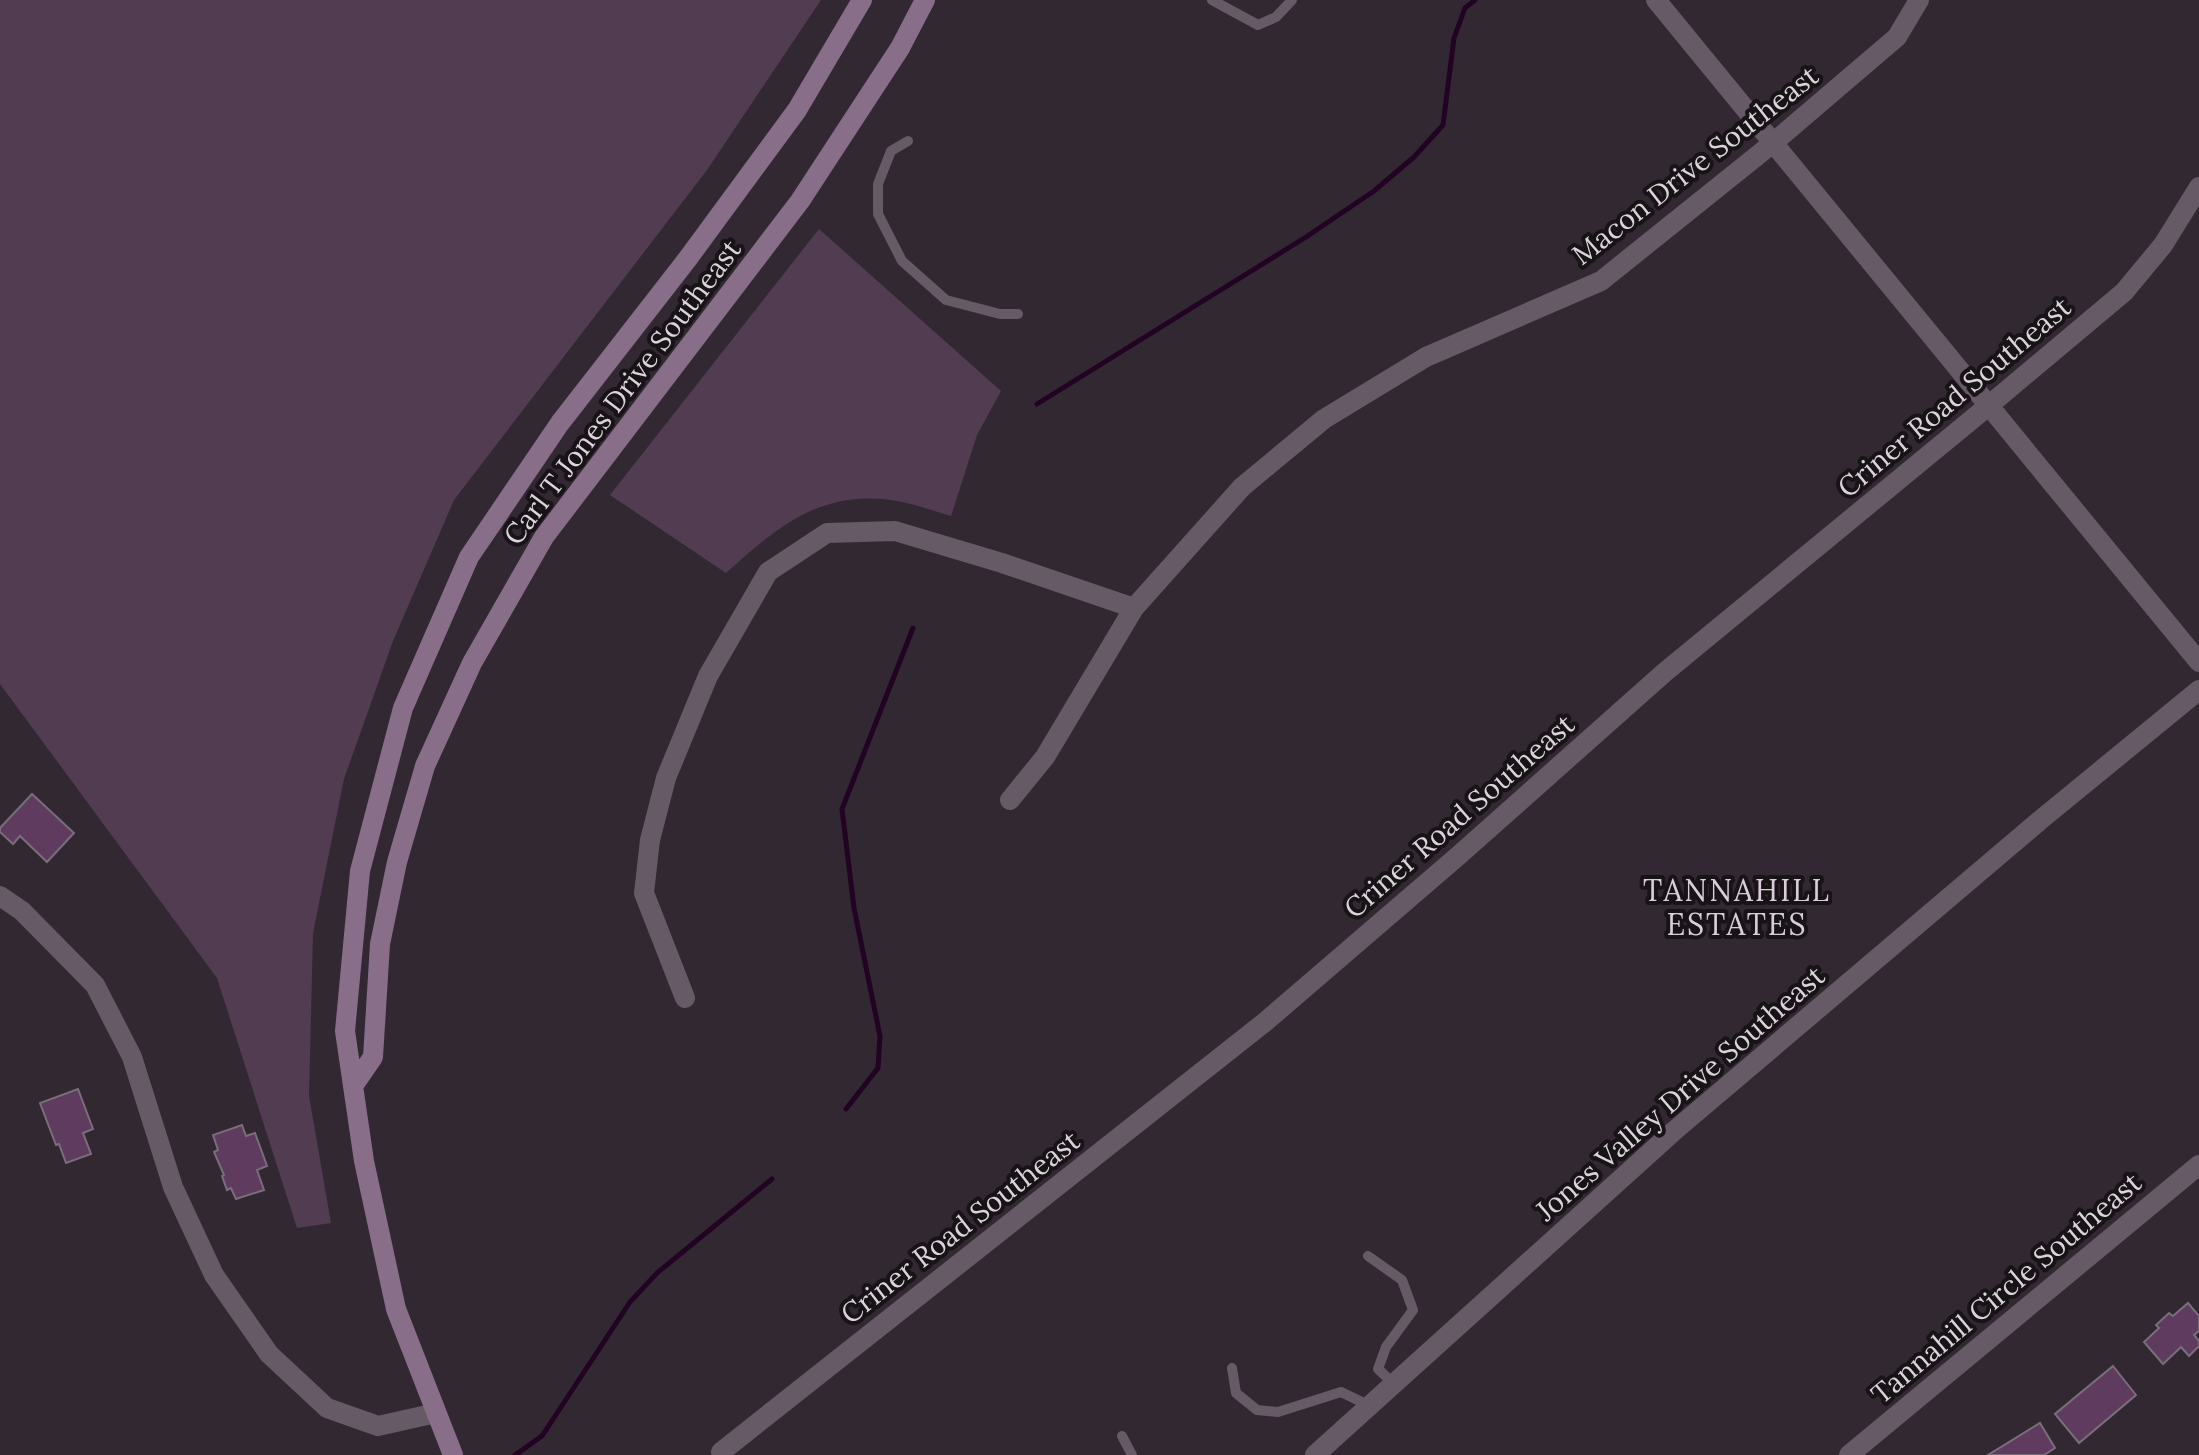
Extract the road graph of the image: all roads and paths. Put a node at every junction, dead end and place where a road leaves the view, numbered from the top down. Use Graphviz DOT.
graph roads {
  1 [pos="862,0"];
  2 [pos="925,0"];
  3 [pos="1212,0"];
  4 [pos="1292,0"];
  5 [pos="1656,0"];
  6 [pos="1919,0"];
  7 [pos="908,141"];
  8 [pos="1773,143"];
  9 [pos="2199,187"];
  10 [pos="1018,314"];
  11 [pos="1987,407"];
  12 [pos="1134,608"];
  13 [pos="2199,662"];
  14 [pos="2199,690"];
  15 [pos="1010,800"];
  16 [pos="0,896"];
  17 [pos="685,998"];
  18 [pos="353,1086"];
  19 [pos="2199,1165"];
  20 [pos="1368,1256"];
  21 [pos="1232,1368"];
  22 [pos="1394,1384"];
  23 [pos="1370,1406"];
  24 [pos="436,1413"];
  25 [pos="1122,1436"];
  26 [pos="721,1452"];
  27 [pos="453,1455"];
  28 [pos="1132,1455"];
  29 [pos="1315,1455"];
  30 [pos="1849,1455"];
  1 -- 18 [label="main road, Carl T Jones Drive Southeast"];
  2 -- 18 [label="main road, Carl T Jones Drive Southeast"];
  3 -- 4 [label="lane"];
  5 -- 8 [label="street"];
  6 -- 8 [label="street, Macon Drive Southeast"];
  7 -- 10 [label="lane"];
  8 -- 11 [label="street"];
  8 -- 12 [label="street, Macon Drive Southeast"];
  9 -- 11 [label="street, Criner Road Southeast"];
  11 -- 13 [label="street"];
  11 -- 26 [label="street, Criner Road Southeast"];
  12 -- 15 [label="street, Macon Drive Southeast"];
  12 -- 17 [label="street"];
  14 -- 22 [label="street, Jones Valley Drive Southeast"];
  16 -- 24 [label="street"];
  18 -- 24 [label="main road"];
  19 -- 30 [label="street, Tannahill Circle Southeast"];
  20 -- 22 [label="lane"];
  21 -- 23 [label="lane"];
  22 -- 23 [label="street, Jones Valley Drive Southeast"];
  23 -- 29 [label="street, Jones Valley Drive Southeast"];
  24 -- 27 [label="main road"];
  25 -- 28 [label="lane"];
}
